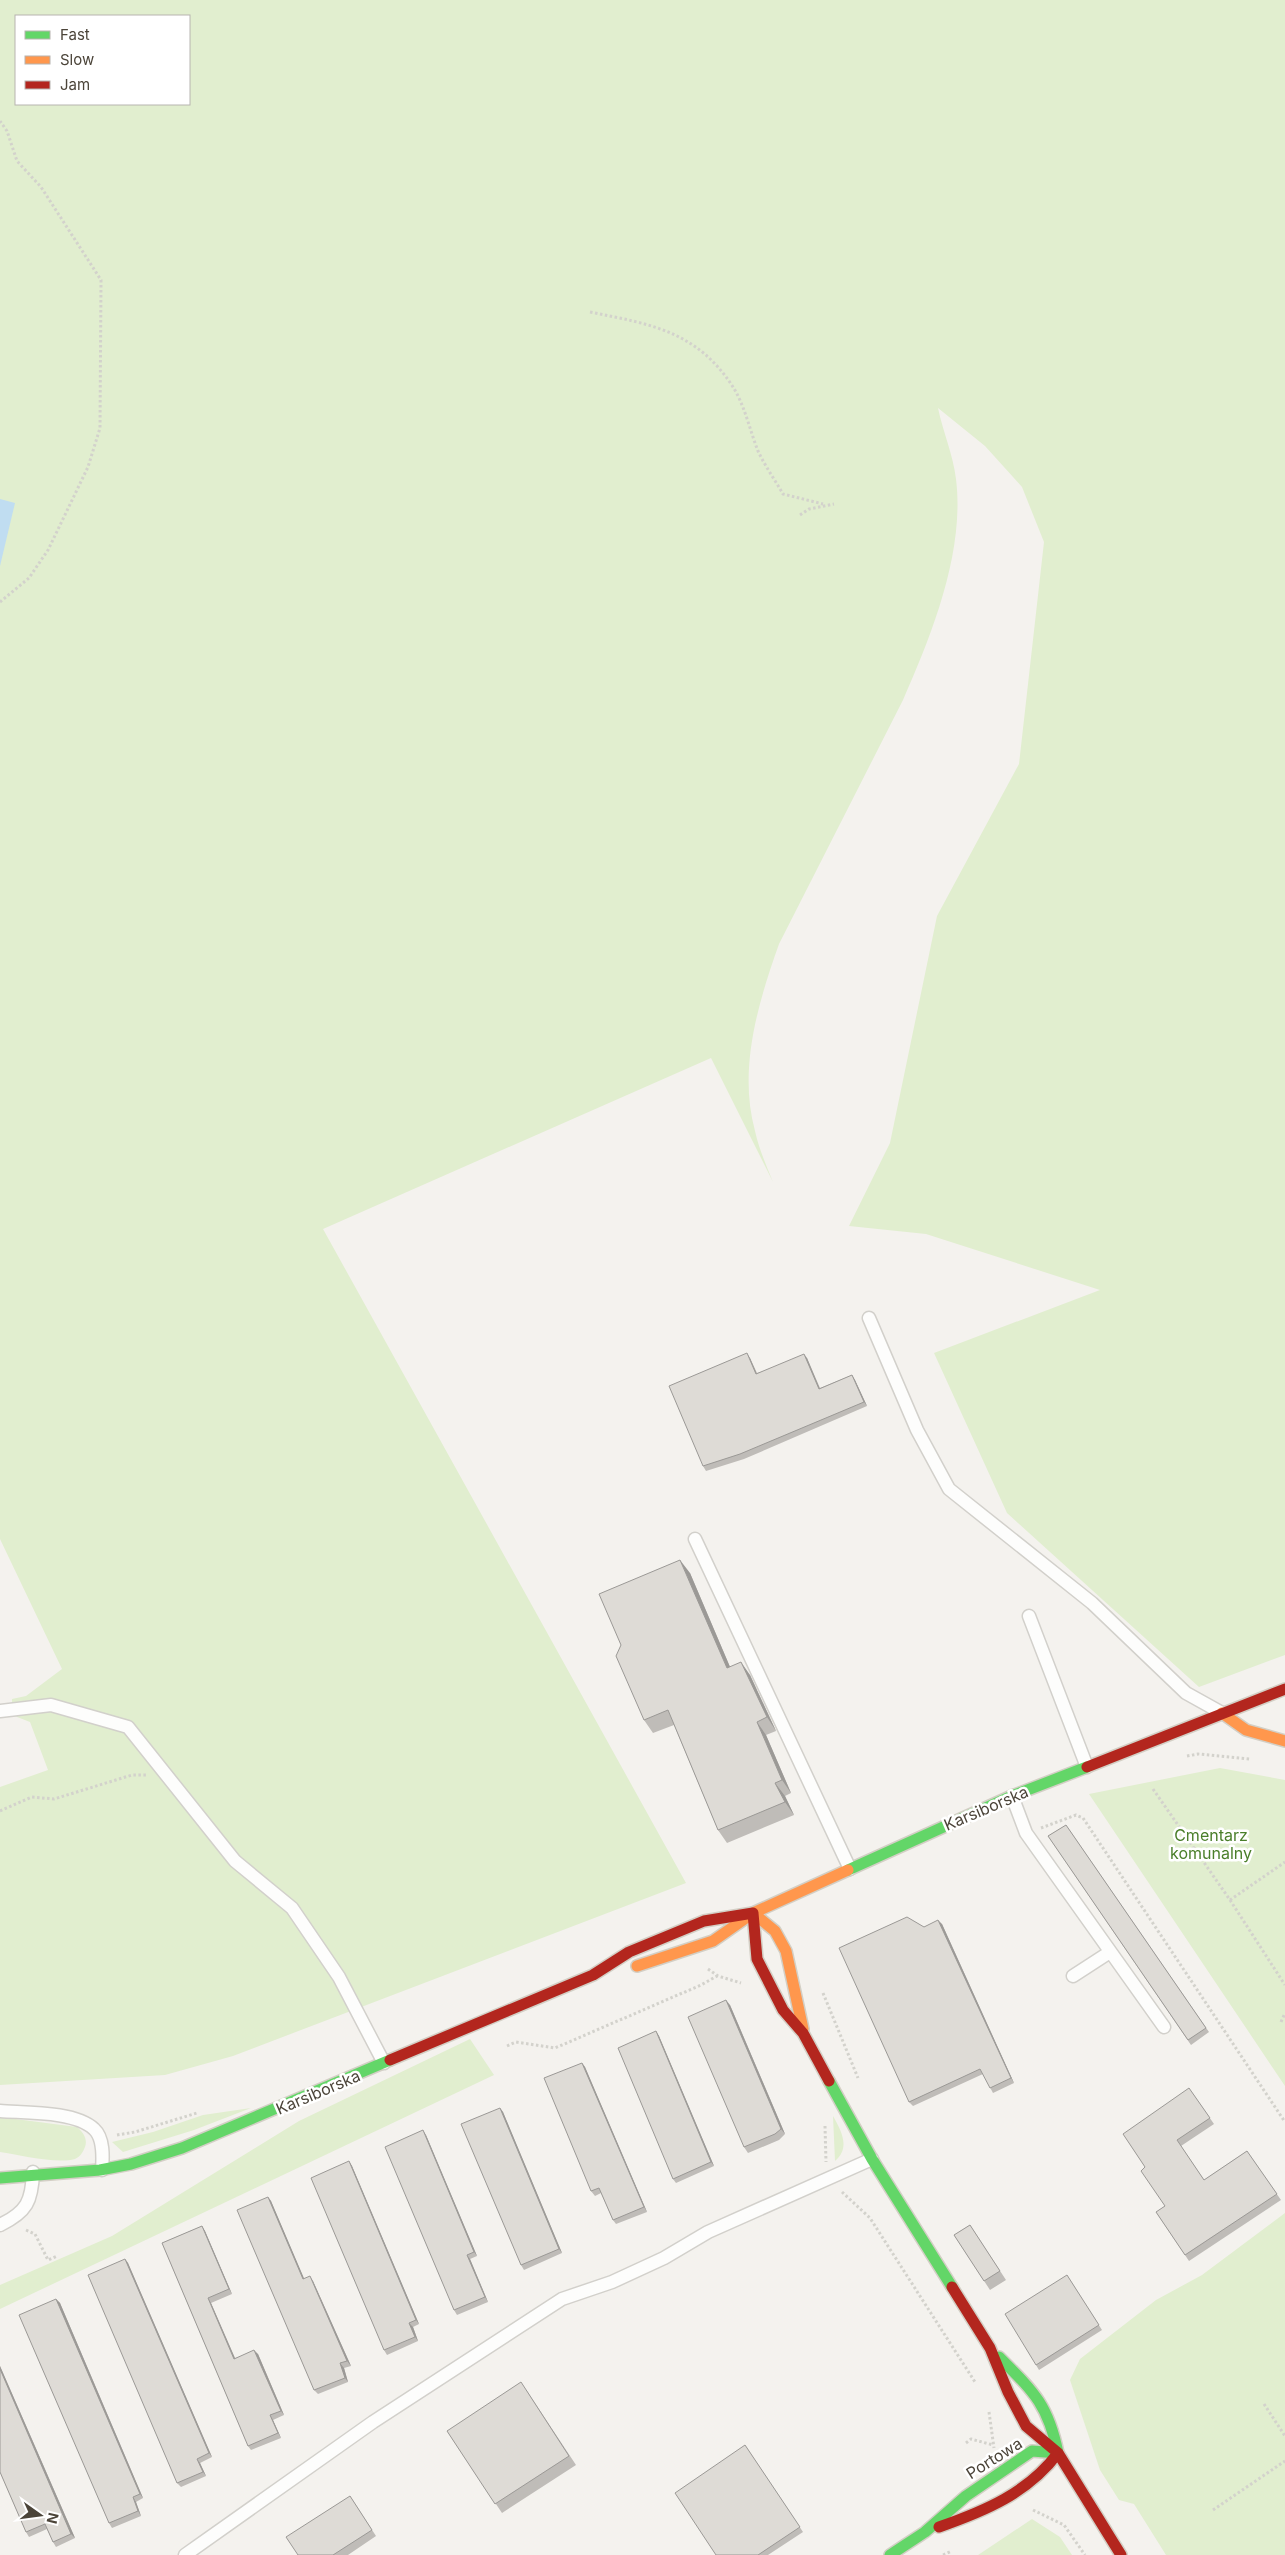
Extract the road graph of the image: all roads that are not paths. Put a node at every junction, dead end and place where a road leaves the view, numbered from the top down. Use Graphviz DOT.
graph roads {
  1 [pos="869,1318"];
  2 [pos="695,1539"];
  3 [pos="1029,1616"];
  4 [pos="1285,1689"];
  5 [pos="0,1711"];
  6 [pos="1222,1713"];
  7 [pos="1285,1741"];
  8 [pos="1087,1767"];
  9 [pos="1012,1796"];
  10 [pos="850,1869"];
  11 [pos="753,1913"];
  12 [pos="1110,1952"];
  13 [pos="593,1975"];
  14 [pos="1073,1976"];
  15 [pos="1164,2027"];
  16 [pos="803,2033"];
  17 [pos="384,2063"];
  18 [pos="0,2111"];
  19 [pos="872,2159"];
  20 [pos="9,2164"];
  21 [pos="102,2170"];
  22 [pos="33,2172"];
  23 [pos="0,2178"];
  24 [pos="0,2225"];
  25 [pos="990,2348"];
  26 [pos="1058,2453"];
  27 [pos="924,2532"];
  28 [pos="186,2555"];
  29 [pos="890,2555"];
  30 [pos="1121,2555"];
  1 -- 6 [label="lane"];
  2 -- 10 [label="lane"];
  3 -- 8 [label="lane"];
  4 -- 6 [label="main road, Karsiborska"];
  5 -- 17 [label="lane"];
  6 -- 7 [label="main road"];
  6 -- 8 [label="main road, Karsiborska"];
  8 -- 9 [label="main road, Karsiborska"];
  9 -- 10 [label="main road, Karsiborska"];
  9 -- 12 [label="lane"];
  10 -- 11 [label="main road, Karsiborska"];
  11 -- 13 [label="main road, Karsiborska"];
  11 -- 13 [label="main road, Karsiborska"];
  11 -- 16 [label="main road"];
  11 -- 16 [label="main road"];
  12 -- 14 [label="lane"];
  12 -- 15 [label="lane"];
  13 -- 17 [label="main road, Karsiborska"];
  16 -- 19 [label="main road"];
  17 -- 21 [label="main road, Karsiborska"];
  18 -- 21 [label="lane"];
  19 -- 25 [label="main road"];
  19 -- 28 [label="lane"];
  20 -- 22 [label="main road, Karsiborska"];
  21 -- 22 [label="main road, Karsiborska"];
  22 -- 23 [label="main road, Karsiborska"];
  22 -- 24 [label="lane"];
  25 -- 26 [label="main road"];
  25 -- 26 [label="main road"];
  26 -- 27 [label="main road, Portowa"];
  26 -- 27 [label="main road, Portowa"];
  26 -- 30 [label="main road"];
  27 -- 29 [label="main road, Portowa"];
}
